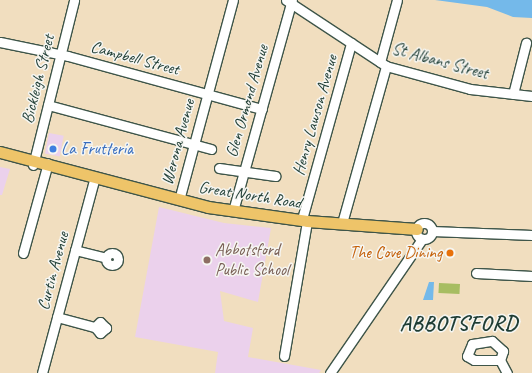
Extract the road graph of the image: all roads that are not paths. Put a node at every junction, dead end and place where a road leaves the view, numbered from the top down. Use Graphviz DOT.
graph roads {
  1 [pos="74,0"];
  2 [pos="233,0"];
  3 [pos="397,0"];
  4 [pos="290,1"];
  5 [pos="0,42"];
  6 [pos="351,43"];
  7 [pos="526,43"];
  8 [pos="60,56"];
  9 [pos="383,64"];
  10 [pos="208,94"];
  11 [pos="513,94"];
  12 [pos="532,96"];
  13 [pos="48,105"];
  14 [pos="262,109"];
  15 [pos="194,144"];
  16 [pos="211,149"];
  17 [pos="0,152"];
  18 [pos="0,158"];
  19 [pos="34,162"];
  20 [pos="47,165"];
  21 [pos="219,168"];
  22 [pos="244,172"];
  23 [pos="275,176"];
  24 [pos="95,177"];
  25 [pos="179,200"];
  26 [pos="233,211"];
  27 [pos="305,220"];
  28 [pos="342,223"];
  29 [pos="432,231"];
  30 [pos="420,234"];
  31 [pos="532,235"];
  32 [pos="75,250"];
  33 [pos="23,253"];
  34 [pos="106,258"];
  35 [pos="476,273"];
  36 [pos="532,276"];
  37 [pos="57,317"];
  38 [pos="95,327"];
  39 [pos="284,356"];
  40 [pos="500,360"];
  41 [pos="42,373"];
  42 [pos="330,373"];
  43 [pos="508,373"];
  1 -- 8 [label="street, Bickleigh Street"];
  2 -- 10 [label="street, Werona Avenue"];
  3 -- 9 [label="street"];
  4 -- 6 [label="street, St Albans Street"];
  4 -- 14 [label="street, Glen Ormond Avenue"];
  5 -- 8 [label="street, Campbell Street"];
  6 -- 9 [label="street, St Albans Street"];
  6 -- 27 [label="street, Henry Lawson Avenue"];
  7 -- 11 [label="street"];
  8 -- 10 [label="street, Campbell Street"];
  8 -- 13 [label="street, Bickleigh Street"];
  9 -- 11 [label="street, St Albans Street"];
  9 -- 28 [label="street"];
  10 -- 14 [label="street, Campbell Street"];
  10 -- 15 [label="street, Werona Avenue"];
  11 -- 12 [label="street, St Albans Street"];
  13 -- 15 [label="street"];
  13 -- 19 [label="street, Bickleigh Street"];
  14 -- 22 [label="street, Glen Ormond Avenue"];
  15 -- 16 [label="street"];
  15 -- 25 [label="street, Werona Avenue"];
  17 -- 19 [label="main road, Great North Road"];
  18 -- 19 [label="main road, Great North Road"];
  19 -- 20 [label="main road, Great North Road"];
  20 -- 24 [label="main road, Great North Road"];
  20 -- 33 [label="street"];
  21 -- 22 [label="street"];
  22 -- 23 [label="street"];
  22 -- 26 [label="street, Glen Ormond Avenue"];
  24 -- 25 [label="main road, Great North Road"];
  24 -- 32 [label="street, Curtin Avenue"];
  25 -- 26 [label="main road, Great North Road"];
  26 -- 27 [label="main road, Great North Road"];
  27 -- 28 [label="main road, Great North Road"];
  27 -- 39 [label="street, Henry Lawson Avenue"];
  28 -- 30 [label="main road, Great North Road"];
  29 -- 30 [label="street"];
  29 -- 30 [label="street"];
  29 -- 31 [label="street"];
  30 -- 42 [label="street"];
  32 -- 34 [label="street"];
  32 -- 37 [label="street, Curtin Avenue"];
  35 -- 36 [label="street"];
  37 -- 38 [label="street"];
  37 -- 41 [label="street, Curtin Avenue"];
  40 -- 43 [label="street"];
}
